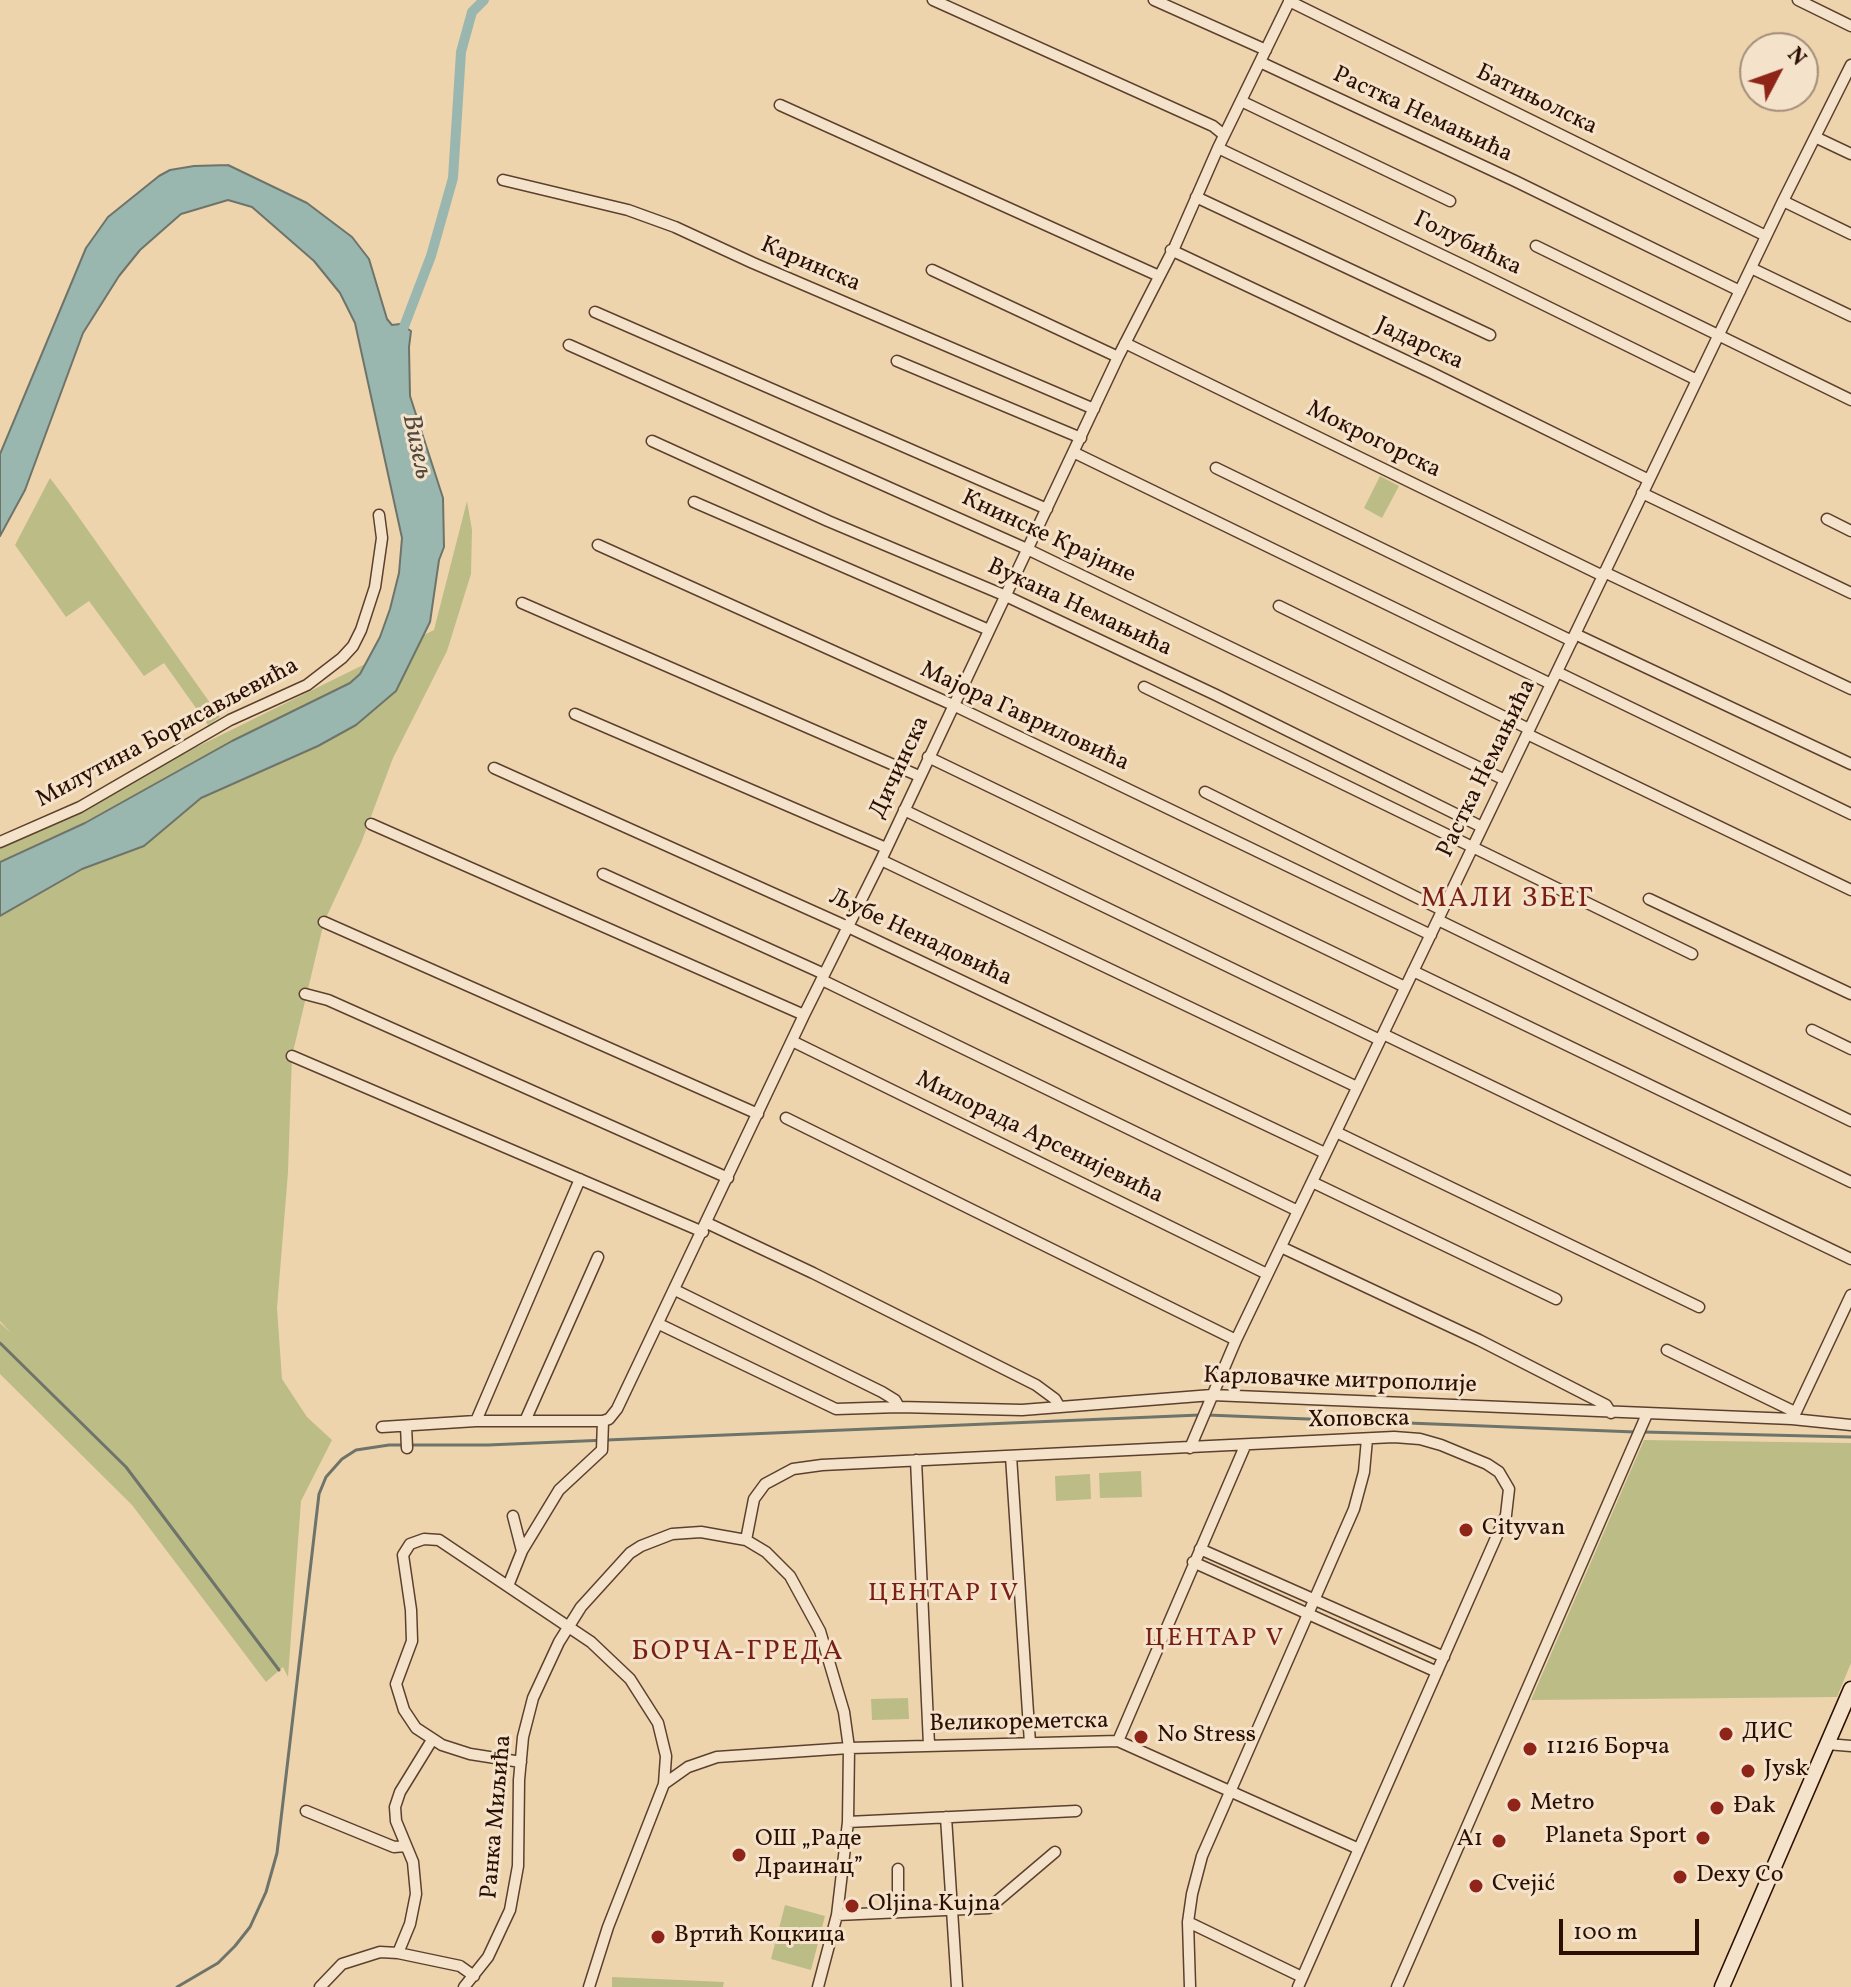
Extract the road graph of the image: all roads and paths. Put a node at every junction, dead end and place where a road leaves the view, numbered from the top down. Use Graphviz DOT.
graph roads {
  1 [pos="933,0"];
  2 [pos="1154,0"];
  3 [pos="1290,0"];
  4 [pos="1798,0"];
  5 [pos="1851,26"];
  6 [pos="1266,50"];
  7 [pos="1260,62"];
  8 [pos="1851,65"];
  9 [pos="1241,101"];
  10 [pos="780,105"];
  11 [pos="1224,135"];
  12 [pos="1815,137"];
  13 [pos="1218,148"];
  14 [pos="1851,154"];
  15 [pos="503,180"];
  16 [pos="1196,197"];
  17 [pos="1450,201"];
  18 [pos="1783,201"];
  19 [pos="1851,234"];
  20 [pos="1766,236"];
  21 [pos="1536,246"];
  22 [pos="1171,250"];
  23 [pos="1751,268"];
  24 [pos="932,270"];
  25 [pos="1159,276"];
  26 [pos="1740,291"];
  27 [pos="595,312"];
  28 [pos="1851,316"];
  29 [pos="1490,335"];
  30 [pos="1719,335"];
  31 [pos="1125,343"];
  32 [pos="569,345"];
  33 [pos="1118,357"];
  34 [pos="897,361"];
  35 [pos="1697,380"];
  36 [pos="1851,400"];
  37 [pos="1094,409"];
  38 [pos="1081,438"];
  39 [pos="652,441"];
  40 [pos="1075,453"];
  41 [pos="1216,468"];
  42 [pos="1649,480"];
  43 [pos="1642,493"];
  44 [pos="694,502"];
  45 [pos="1047,509"];
  46 [pos="379,515"];
  47 [pos="1827,519"];
  48 [pos="1851,531"];
  49 [pos="598,545"];
  50 [pos="1027,549"];
  51 [pos="1604,574"];
  52 [pos="1851,593"];
  53 [pos="1006,596"];
  54 [pos="522,603"];
  55 [pos="1279,606"];
  56 [pos="989,630"];
  57 [pos="1574,637"];
  58 [pos="1557,672"];
  59 [pos="1551,684"];
  60 [pos="1144,687"];
  61 [pos="1851,689"];
  62 [pos="953,705"];
  63 [pos="575,714"];
  64 [pos="1528,732"];
  65 [pos="928,757"];
  66 [pos="1851,764"];
  67 [pos="494,768"];
  68 [pos="919,776"];
  69 [pos="1505,780"];
  70 [pos="1205,792"];
  71 [pos="904,810"];
  72 [pos="1851,814"];
  73 [pos="371,824"];
  74 [pos="1482,827"];
  75 [pos="0,842"];
  76 [pos="1472,847"];
  77 [pos="886,848"];
  78 [pos="881,860"];
  79 [pos="603,874"];
  80 [pos="1851,890"];
  81 [pos="1649,899"];
  82 [pos="1440,915"];
  83 [pos="324,922"];
  84 [pos="848,927"];
  85 [pos="1431,935"];
  86 [pos="1692,954"];
  87 [pos="1413,971"];
  88 [pos="823,977"];
  89 [pos="1405,987"];
  90 [pos="305,994"];
  91 [pos="1851,994"];
  92 [pos="804,1015"];
  93 [pos="1812,1030"];
  94 [pos="1381,1037"];
  95 [pos="792,1041"];
  96 [pos="1851,1049"];
  97 [pos="292,1056"];
  98 [pos="1357,1087"];
  99 [pos="758,1114"];
  100 [pos="786,1118"];
  101 [pos="1851,1121"];
  102 [pos="1336,1132"];
  103 [pos="1325,1153"];
  104 [pos="728,1178"];
  105 [pos="580,1179"];
  106 [pos="1312,1182"];
  107 [pos="1851,1182"];
  108 [pos="1298,1211"];
  109 [pos="705,1228"];
  110 [pos="1281,1247"];
  111 [pos="598,1257"];
  112 [pos="1851,1259"];
  113 [pos="1267,1274"];
  114 [pos="675,1290"];
  115 [pos="1851,1295"];
  116 [pos="1556,1299"];
  117 [pos="1699,1307"];
  118 [pos="659,1324"];
  119 [pos="1236,1340"];
  120 [pos="1667,1350"];
  121 [pos="1212,1395"];
  122 [pos="1059,1406"];
  123 [pos="899,1407"];
  124 [pos="1611,1413"];
  125 [pos="1647,1414"];
  126 [pos="1794,1415"];
  127 [pos="476,1421"];
  128 [pos="525,1421"];
  129 [pos="1850,1422"];
  130 [pos="606,1423"];
  131 [pos="406,1426"];
  132 [pos="382,1427"];
  133 [pos="1367,1439"];
  134 [pos="407,1444"];
  135 [pos="1192,1444"];
  136 [pos="1245,1446"];
  137 [pos="1011,1456"];
  138 [pos="916,1460"];
  139 [pos="513,1516"];
  140 [pos="746,1540"];
  141 [pos="1200,1549"];
  142 [pos="522,1551"];
  143 [pos="1193,1562"];
  144 [pos="508,1586"];
  145 [pos="1314,1600"];
  146 [pos="1308,1613"];
  147 [pos="569,1626"];
  148 [pos="1444,1657"];
  149 [pos="1437,1672"];
  150 [pos="1851,1689"];
  151 [pos="432,1740"];
  152 [pos="1118,1741"];
  153 [pos="1030,1743"];
  154 [pos="1827,1744"];
  155 [pos="929,1745"];
  156 [pos="1851,1746"];
  157 [pos="849,1748"];
  158 [pos="521,1762"];
  159 [pos="664,1784"];
  160 [pos="1229,1790"];
  161 [pos="306,1811"];
  162 [pos="1076,1811"];
  163 [pos="946,1817"];
  164 [pos="848,1822"];
  165 [pos="406,1846"];
  166 [pos="1359,1849"];
  167 [pos="1055,1852"];
  168 [pos="898,1869"];
  169 [pos="952,1909"];
  170 [pos="898,1912"];
  171 [pos="837,1915"];
  172 [pos="1188,1922"];
  173 [pos="398,1953"];
  174 [pos="474,1976"];
  175 [pos="1300,1982"];
  176 [pos="320,1987"];
  177 [pos="464,1987"];
  178 [pos="589,1987"];
  179 [pos="818,1987"];
  180 [pos="957,1987"];
  181 [pos="1190,1987"];
  182 [pos="1397,1987"];
  183 [pos="1722,1987"];
  1 -- 11 [label="street"];
  2 -- 6 [label="street"];
  3 -- 6 [label="street, Дичинска"];
  3 -- 20 [label="street, Батињолска"];
  4 -- 5 [label="street"];
  6 -- 7 [label="street, Дичинска"];
  7 -- 9 [label="street, Дичинска"];
  7 -- 26 [label="street, Растка Немањића"];
  8 -- 12 [label="street, Растка Немањића"];
  9 -- 11 [label="street, Дичинска"];
  9 -- 17 [label="street"];
  10 -- 25 [label="street"];
  11 -- 13 [label="street, Дичинска"];
  12 -- 14 [label="street"];
  12 -- 18 [label="street, Растка Немањића"];
  13 -- 16 [label="street, Дичинска"];
  13 -- 35 [label="street, Голубићка"];
  15 -- 37 [label="street, Каринска"];
  16 -- 22 [label="street, Дичинска"];
  16 -- 29 [label="street"];
  18 -- 19 [label="street"];
  18 -- 20 [label="street, Растка Немањића"];
  20 -- 23 [label="street, Растка Немањића"];
  21 -- 30 [label="street"];
  22 -- 25 [label="street, Дичинска"];
  22 -- 42 [label="street, Јадарска"];
  23 -- 26 [label="street, Растка Немањића"];
  23 -- 28 [label="street"];
  24 -- 33 [label="street"];
  25 -- 31 [label="street, Дичинска"];
  26 -- 30 [label="street, Растка Немањића"];
  27 -- 45 [label="street"];
  30 -- 35 [label="street, Растка Немањића"];
  30 -- 36 [label="street"];
  31 -- 33 [label="street, Дичинска"];
  31 -- 51 [label="street, Мокрогорска"];
  32 -- 50 [label="street, Книнске Крајине"];
  33 -- 37 [label="street, Дичинска"];
  34 -- 38 [label="street"];
  35 -- 42 [label="street, Растка Немањића"];
  37 -- 38 [label="street, Дичинска"];
  38 -- 40 [label="street, Дичинска"];
  39 -- 53 [label="street, Вукана Немањића"];
  40 -- 45 [label="street, Дичинска"];
  40 -- 59 [label="street"];
  41 -- 57 [label="street"];
  42 -- 43 [label="street, Растка Немањића"];
  43 -- 51 [label="street, Растка Немањића"];
  43 -- 52 [label="street"];
  44 -- 56 [label="street"];
  45 -- 50 [label="street, Дичинска"];
  46 -- 75 [label="street, Милутина Борисављевића"];
  47 -- 48 [label="street"];
  49 -- 62 [label="street, Мајора Гавриловића"];
  50 -- 53 [label="street, Дичинска"];
  50 -- 69 [label="street, Книнске Крајине"];
  51 -- 57 [label="street, Растка Немањића"];
  51 -- 61 [label="street, Мокрогорска"];
  53 -- 56 [label="street, Дичинска"];
  53 -- 74 [label="street, Вукана Немањића"];
  54 -- 68 [label="street"];
  55 -- 64 [label="street"];
  56 -- 62 [label="street, Дичинска"];
  57 -- 58 [label="street, Растка Немањића"];
  57 -- 66 [label="street"];
  58 -- 59 [label="street, Растка Немањића"];
  58 -- 72 [label="street"];
  59 -- 64 [label="street, Растка Немањића"];
  60 -- 76 [label="street"];
  62 -- 65 [label="street, Дичинска"];
  62 -- 85 [label="street, Мајора Гавриловића"];
  63 -- 77 [label="street"];
  64 -- 69 [label="street, Растка Немањића"];
  64 -- 80 [label="street"];
  65 -- 68 [label="street, Дичинска"];
  65 -- 89 [label="street"];
  67 -- 84 [label="street, Љубе Ненадовића"];
  68 -- 71 [label="street, Дичинска"];
  69 -- 74 [label="street, Растка Немањића"];
  70 -- 82 [label="street"];
  71 -- 77 [label="street, Дичинска"];
  71 -- 94 [label="street"];
  73 -- 92 [label="street"];
  74 -- 76 [label="street, Растка Немањића"];
  76 -- 82 [label="street, Растка Немањића"];
  76 -- 86 [label="street"];
  77 -- 78 [label="street, Дичинска"];
  78 -- 84 [label="street, Дичинска"];
  78 -- 98 [label="street"];
  79 -- 88 [label="street"];
  81 -- 91 [label="street"];
  82 -- 85 [label="street, Растка Немањића"];
  82 -- 101 [label="street"];
  83 -- 99 [label="street"];
  84 -- 88 [label="street, Дичинска"];
  84 -- 103 [label="street, Љубе Ненадовића"];
  85 -- 87 [label="street, Растка Немањића"];
  87 -- 89 [label="street, Растка Немањића"];
  87 -- 107 [label="street"];
  88 -- 92 [label="street, Дичинска"];
  88 -- 108 [label="street"];
  89 -- 94 [label="street, Растка Немањића"];
  90 -- 104 [label="street"];
  92 -- 95 [label="street, Дичинска"];
  93 -- 96 [label="street"];
  94 -- 98 [label="street, Растка Немањића"];
  94 -- 112 [label="street"];
  95 -- 99 [label="street, Дичинска"];
  95 -- 113 [label="street, Милорада Арсенијевића"];
  97 -- 105 [label="street"];
  98 -- 102 [label="street, Растка Немањића"];
  99 -- 104 [label="street, Дичинска"];
  100 -- 119 [label="street"];
  102 -- 103 [label="street, Растка Немањића"];
  102 -- 117 [label="street"];
  103 -- 106 [label="street, Растка Немањића"];
  104 -- 109 [label="street, Дичинска"];
  105 -- 109 [label="street"];
  105 -- 127 [label="street"];
  106 -- 108 [label="street, Растка Немањића"];
  106 -- 116 [label="street"];
  108 -- 110 [label="street, Растка Немањића"];
  109 -- 114 [label="street, Дичинска"];
  109 -- 122 [label="street"];
  110 -- 113 [label="street, Растка Немањића"];
  110 -- 124 [label="street"];
  111 -- 128 [label="street"];
  113 -- 119 [label="street, Растка Немањића"];
  114 -- 118 [label="street, Дичинска"];
  114 -- 123 [label="street"];
  115 -- 126 [label="street"];
  118 -- 123 [label="street, Карловачке митрополије"];
  118 -- 130 [label="street, Дичинска"];
  119 -- 121 [label="street, Растка Немањића"];
  120 -- 126 [label="street"];
  121 -- 122 [label="street, Карловачке митрополије"];
  121 -- 124 [label="street, Карловачке митрополије"];
  121 -- 135 [label="street, Растка Немањића"];
  122 -- 123 [label="street, Карловачке митрополије"];
  124 -- 125 [label="street, Карловачке митрополије"];
  125 -- 126 [label="street, Карловачке митрополије"];
  125 -- 182 [label="street"];
  126 -- 129 [label="street, Карловачке митрополије"];
  127 -- 128 [label="street"];
  127 -- 131 [label="street"];
  128 -- 130 [label="street"];
  130 -- 142 [label="street"];
  131 -- 132 [label="street"];
  131 -- 134 [label="street"];
  133 -- 136 [label="street, Хоповска"];
  133 -- 145 [label="street"];
  133 -- 148 [label="street, Хоповска"];
  135 -- 136 [label="street, Хоповска"];
  135 -- 137 [label="street, Хоповска"];
  136 -- 141 [label="street"];
  137 -- 138 [label="street, Хоповска"];
  137 -- 153 [label="street"];
  138 -- 140 [label="street, Хоповска"];
  138 -- 155 [label="street"];
  139 -- 142 [label="street"];
  140 -- 147 [label="street, Ранка Миљића"];
  140 -- 157 [label="street, Ранка Миљића"];
  141 -- 143 [label="street"];
  141 -- 145 [label="street"];
  142 -- 144 [label="street"];
  143 -- 146 [label="street"];
  143 -- 152 [label="street"];
  144 -- 147 [label="street"];
  144 -- 151 [label="street"];
  145 -- 146 [label="street"];
  145 -- 148 [label="street"];
  146 -- 149 [label="street"];
  146 -- 160 [label="street"];
  147 -- 158 [label="street, Ранка Миљића"];
  147 -- 159 [label="street"];
  148 -- 149 [label="street, Хоповска"];
  149 -- 166 [label="street, Хоповска"];
  150 -- 154 [label="main road"];
  151 -- 158 [label="street"];
  151 -- 165 [label="street"];
  152 -- 153 [label="street, Великореметска"];
  152 -- 160 [label="street, Великореметска"];
  153 -- 155 [label="street, Великореметска"];
  154 -- 156 [label="street"];
  154 -- 183 [label="main road"];
  155 -- 157 [label="street, Великореметска"];
  157 -- 159 [label="street, Великореметска"];
  157 -- 164 [label="street, Ранка Миљића"];
  158 -- 174 [label="street, Ранка Миљића"];
  159 -- 178 [label="street"];
  160 -- 166 [label="street, Великореметска"];
  160 -- 172 [label="street"];
  161 -- 165 [label="street"];
  162 -- 163 [label="street"];
  163 -- 164 [label="street"];
  163 -- 169 [label="street"];
  164 -- 171 [label="street, Ранка Миљића"];
  165 -- 173 [label="street"];
  166 -- 175 [label="street, Хоповска"];
  167 -- 169 [label="street"];
  168 -- 170 [label="street"];
  169 -- 170 [label="street"];
  169 -- 180 [label="street"];
  170 -- 171 [label="street"];
  171 -- 179 [label="street, Ранка Миљића"];
  172 -- 175 [label="street"];
  172 -- 181 [label="street"];
  173 -- 174 [label="street"];
  173 -- 176 [label="street"];
  174 -- 177 [label="street, Ранка Миљића"];
}
